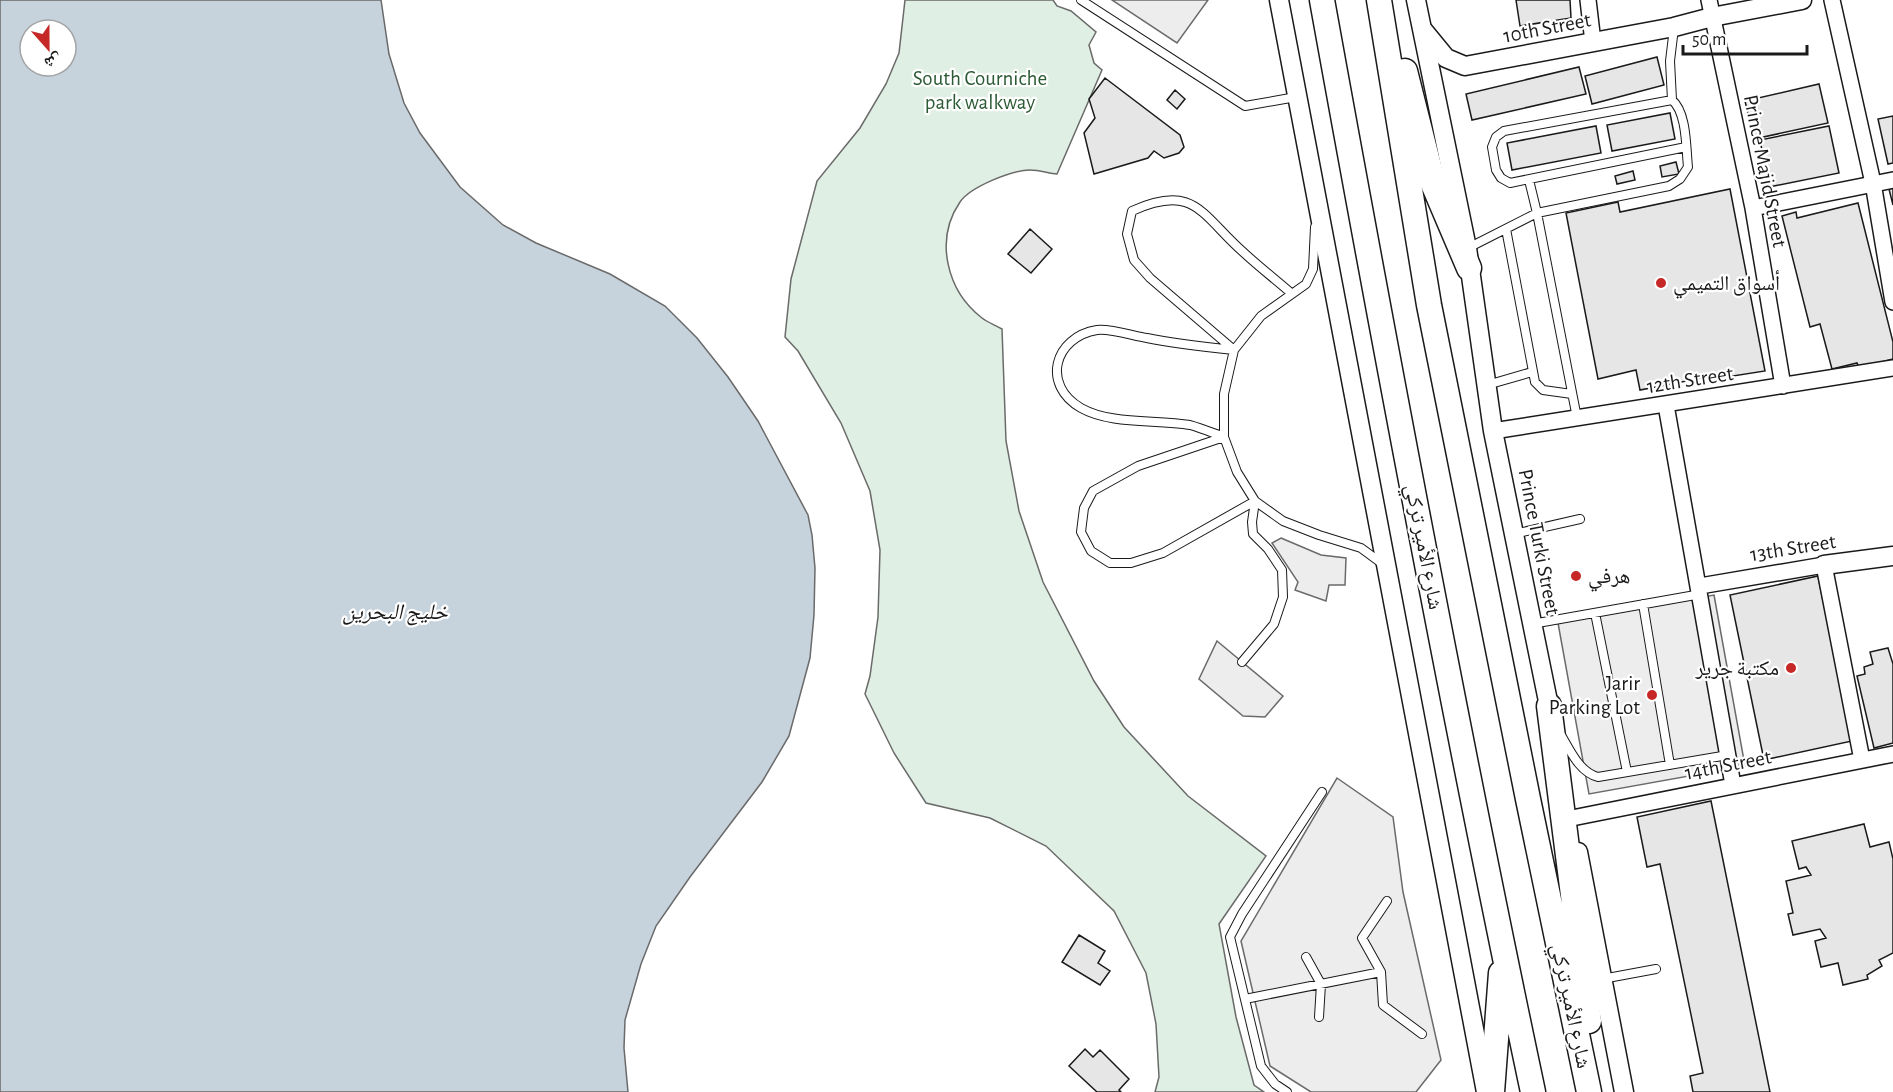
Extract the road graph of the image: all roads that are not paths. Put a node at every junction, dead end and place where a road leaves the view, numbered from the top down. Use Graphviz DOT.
graph roads {
  1 [pos="1081,0"];
  2 [pos="1279,0"];
  3 [pos="1322,0"];
  4 [pos="1379,0"];
  5 [pos="1387,0"];
  6 [pos="1416,0"];
  7 [pos="1588,0"];
  8 [pos="1802,0"];
  9 [pos="1832,0"];
  10 [pos="1711,8"];
  11 [pos="1674,27"];
  12 [pos="1421,28"];
  13 [pos="1593,42"];
  14 [pos="1298,97"];
  15 [pos="1672,100"];
  16 [pos="1686,147"];
  17 [pos="1529,180"];
  18 [pos="1893,180"];
  19 [pos="1873,183"];
  20 [pos="1317,202"];
  21 [pos="1753,208"];
  22 [pos="1537,213"];
  23 [pos="1506,229"];
  24 [pos="1468,258"];
  25 [pos="1291,293"];
  26 [pos="1893,302"];
  27 [pos="1234,350"];
  28 [pos="1893,368"];
  29 [pos="1532,372"];
  30 [pos="1487,385"];
  31 [pos="1783,386"];
  32 [pos="1572,394"];
  33 [pos="1666,405"];
  34 [pos="1576,418"];
  35 [pos="1493,431"];
  36 [pos="1224,437"];
  37 [pos="1255,501"];
  38 [pos="1580,519"];
  39 [pos="1514,534"];
  40 [pos="1893,556"];
  41 [pos="1824,565"];
  42 [pos="1387,568"];
  43 [pos="1700,590"];
  44 [pos="1643,604"];
  45 [pos="1595,613"];
  46 [pos="1532,624"];
  47 [pos="1242,662"];
  48 [pos="1551,713"];
  49 [pos="1893,754"];
  50 [pos="1728,755"];
  51 [pos="1862,760"];
  52 [pos="1670,765"];
  53 [pos="1627,772"];
  54 [pos="1733,785"];
  55 [pos="1322,792"];
  56 [pos="1572,818"];
  57 [pos="1387,901"];
  58 [pos="1503,946"];
  59 [pos="1306,957"];
  60 [pos="1656,969"];
  61 [pos="1381,972"];
  62 [pos="1602,979"];
  63 [pos="1321,984"];
  64 [pos="1245,999"];
  65 [pos="1319,1017"];
  66 [pos="1422,1034"];
  67 [pos="1287,1092"];
  68 [pos="1486,1092"];
  69 [pos="1491,1092"];
  70 [pos="1533,1092"];
  71 [pos="1589,1092"];
  72 [pos="1598,1092"];
  73 [pos="1624,1092"];
  1 -- 14 [label="lane"];
  2 -- 14 [label="street"];
  3 -- 58 [label="main road, شارع الأمير تركي"];
  4 -- 71 [label="main road, شارع الأمير تركي"];
  5 -- 24 [label="main road"];
  6 -- 12 [label="street, Prince Turki Street"];
  7 -- 13 [label="street"];
  8 -- 10 [label="street, 10th Street"];
  9 -- 19 [label="street"];
  10 -- 11 [label="street, 10th Street"];
  10 -- 21 [label="street, Prince Majid Street"];
  11 -- 13 [label="street, 10th Street"];
  11 -- 15 [label="lane"];
  12 -- 13 [label="street, 10th Street"];
  12 -- 24 [label="street, Prince Turki Street"];
  14 -- 20 [label="street"];
  15 -- 16 [label="lane"];
  15 -- 17 [label="lane"];
  16 -- 17 [label="lane"];
  16 -- 22 [label="lane"];
  17 -- 22 [label="lane"];
  18 -- 19 [label="street"];
  19 -- 21 [label="street"];
  19 -- 26 [label="street"];
  20 -- 25 [label="lane"];
  20 -- 42 [label="street"];
  21 -- 31 [label="street, Prince Majid Street"];
  22 -- 23 [label="lane"];
  22 -- 32 [label="lane"];
  23 -- 24 [label="lane"];
  23 -- 29 [label="lane"];
  24 -- 30 [label="street, Prince Turki Street"];
  25 -- 27 [label="lane"];
  25 -- 27 [label="lane"];
  27 -- 36 [label="lane"];
  27 -- 36 [label="lane"];
  28 -- 31 [label="street, 12th Street"];
  29 -- 30 [label="lane"];
  29 -- 32 [label="lane"];
  30 -- 35 [label="street, Prince Turki Street"];
  31 -- 33 [label="street, 12th Street"];
  32 -- 34 [label="lane"];
  33 -- 34 [label="street, 12th Street"];
  33 -- 43 [label="street"];
  34 -- 35 [label="street, 12th Street"];
  35 -- 39 [label="street, Prince Turki Street"];
  36 -- 37 [label="lane"];
  36 -- 37 [label="lane"];
  37 -- 42 [label="lane"];
  37 -- 47 [label="lane"];
  38 -- 39 [label="lane"];
  39 -- 46 [label="street, Prince Turki Street"];
  40 -- 41 [label="street, 13th Street"];
  41 -- 43 [label="street, 13th Street"];
  41 -- 51 [label="street"];
  42 -- 68 [label="street"];
  43 -- 44 [label="lane"];
  43 -- 50 [label="street"];
  44 -- 45 [label="lane"];
  44 -- 52 [label="lane"];
  45 -- 46 [label="lane"];
  45 -- 53 [label="lane"];
  46 -- 48 [label="street, Prince Turki Street"];
  48 -- 53 [label="lane"];
  48 -- 56 [label="street, Prince Turki Street"];
  48 -- 72 [label="main road"];
  49 -- 51 [label="street, 14th Street"];
  50 -- 52 [label="lane"];
  50 -- 54 [label="street"];
  51 -- 54 [label="street, 14th Street"];
  52 -- 53 [label="lane"];
  54 -- 56 [label="street, 14th Street"];
  55 -- 64 [label="lane"];
  56 -- 62 [label="street, Prince Turki Street"];
  57 -- 61 [label="lane"];
  58 -- 69 [label="main road"];
  58 -- 70 [label="main road, شارع الأمير تركي"];
  59 -- 63 [label="lane"];
  60 -- 62 [label="lane"];
  61 -- 63 [label="lane"];
  61 -- 66 [label="lane"];
  62 -- 73 [label="street, Prince Turki Street"];
  63 -- 64 [label="lane"];
  63 -- 65 [label="lane"];
  64 -- 67 [label="lane"];
}
